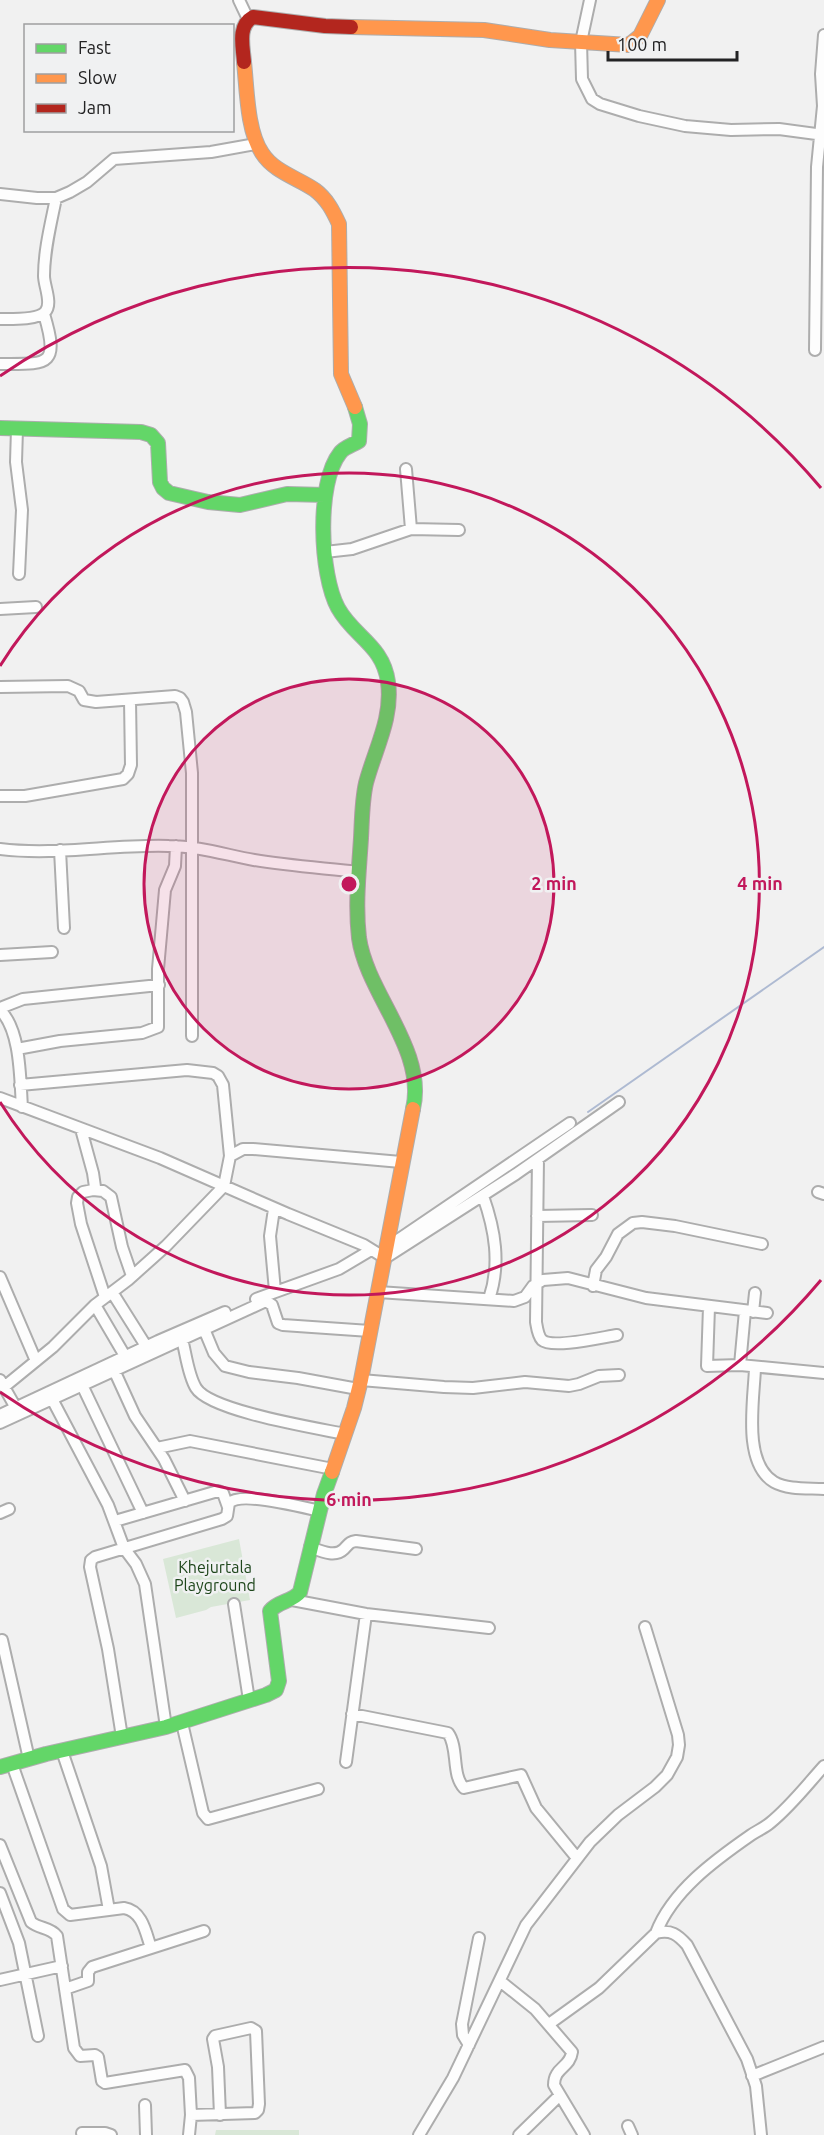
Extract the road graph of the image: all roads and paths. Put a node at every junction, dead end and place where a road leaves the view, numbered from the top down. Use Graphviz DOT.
graph roads {
  1 [pos="239,0"];
  2 [pos="590,0"];
  3 [pos="658,0"];
  4 [pos="248,19"];
  5 [pos="824,35"];
  6 [pos="581,42"];
  7 [pos="822,135"];
  8 [pos="256,144"];
  9 [pos="0,194"];
  10 [pos="56,198"];
  11 [pos="44,314"];
  12 [pos="0,319"];
  13 [pos="814,350"];
  14 [pos="0,364"];
  15 [pos="0,428"];
  16 [pos="17,429"];
  17 [pos="406,469"];
  18 [pos="325,495"];
  19 [pos="411,529"];
  20 [pos="459,530"];
  21 [pos="326,552"];
  22 [pos="19,574"];
  23 [pos="36,607"];
  24 [pos="0,609"];
  25 [pos="0,687"];
  26 [pos="130,700"];
  27 [pos="0,796"];
  28 [pos="176,846"];
  29 [pos="193,847"];
  30 [pos="0,849"];
  31 [pos="60,850"];
  32 [pos="359,872"];
  33 [pos="64,928"];
  34 [pos="52,952"];
  35 [pos="0,955"];
  36 [pos="159,986"];
  37 [pos="0,1009"];
  38 [pos="192,1036"];
  39 [pos="17,1049"];
  40 [pos="20,1085"];
  41 [pos="0,1098"];
  42 [pos="619,1102"];
  43 [pos="22,1107"];
  44 [pos="570,1123"];
  45 [pos="81,1129"];
  46 [pos="230,1156"];
  47 [pos="538,1159"];
  48 [pos="401,1162"];
  49 [pos="224,1186"];
  50 [pos="93,1190"];
  51 [pos="483,1196"];
  52 [pos="274,1209"];
  53 [pos="592,1215"];
  54 [pos="537,1216"];
  55 [pos="762,1244"];
  56 [pos="371,1250"];
  57 [pos="386,1253"];
  58 [pos="132,1276"];
  59 [pos="0,1277"];
  60 [pos="537,1283"];
  61 [pos="593,1286"];
  62 [pos="275,1291"];
  63 [pos="378,1292"];
  64 [pos="755,1293"];
  65 [pos="109,1295"];
  66 [pos="489,1299"];
  67 [pos="95,1305"];
  68 [pos="709,1307"];
  69 [pos="749,1312"];
  70 [pos="767,1313"];
  71 [pos="204,1329"];
  72 [pos="370,1331"];
  73 [pos="618,1335"];
  74 [pos="182,1339"];
  75 [pos="146,1346"];
  76 [pos="125,1356"];
  77 [pos="36,1361"];
  78 [pos="740,1365"];
  79 [pos="755,1368"];
  80 [pos="114,1370"];
  81 [pos="824,1373"];
  82 [pos="619,1375"];
  83 [pos="2,1384"];
  84 [pos="359,1384"];
  85 [pos="82,1385"];
  86 [pos="52,1399"];
  87 [pos="16,1408"];
  88 [pos="0,1415"];
  89 [pos="0,1423"];
  90 [pos="345,1434"];
  91 [pos="157,1448"];
  92 [pos="333,1469"];
  93 [pos="824,1489"];
  94 [pos="185,1501"];
  95 [pos="228,1506"];
  96 [pos="320,1511"];
  97 [pos="143,1513"];
  98 [pos="115,1521"];
  99 [pos="310,1547"];
  100 [pos="124,1548"];
  101 [pos="416,1549"];
  102 [pos="292,1600"];
  103 [pos="234,1604"];
  104 [pos="366,1614"];
  105 [pos="645,1627"];
  106 [pos="489,1628"];
  107 [pos="2,1640"];
  108 [pos="249,1700"];
  109 [pos="352,1714"];
  110 [pos="182,1723"];
  111 [pos="166,1727"];
  112 [pos="122,1737"];
  113 [pos="62,1751"];
  114 [pos="29,1759"];
  115 [pos="346,1762"];
  116 [pos="6,1765"];
  117 [pos="824,1766"];
  118 [pos="318,1789"];
  119 [pos="0,1845"];
  120 [pos="577,1858"];
  121 [pos="0,1893"];
  122 [pos="109,1910"];
  123 [pos="204,1931"];
  124 [pos="656,1933"];
  125 [pos="479,1938"];
  126 [pos="151,1948"];
  127 [pos="62,1966"];
  128 [pos="27,1974"];
  129 [pos="0,1980"];
  130 [pos="500,1981"];
  131 [pos="65,1989"];
  132 [pos="549,2024"];
  133 [pos="38,2036"];
  134 [pos="469,2045"];
  135 [pos="824,2047"];
  136 [pos="752,2076"];
  137 [pos="559,2096"];
  138 [pos="145,2105"];
  139 [pos="191,2115"];
  140 [pos="220,2115"];
  141 [pos="82,2133"];
  142 [pos="582,2134"];
  143 [pos="111,2135"];
  144 [pos="146,2135"];
  145 [pos="189,2135"];
  146 [pos="419,2135"];
  147 [pos="519,2135"];
  148 [pos="761,2135"];
  1 -- 4 [label="street"];
  2 -- 6 [label="street"];
  3 -- 6 [label="street"];
  4 -- 6 [label="street"];
  4 -- 8 [label="street"];
  5 -- 7 [label="street"];
  6 -- 7 [label="street"];
  7 -- 13 [label="street"];
  8 -- 10 [label="street"];
  8 -- 18 [label="street"];
  9 -- 10 [label="street"];
  10 -- 11 [label="street"];
  11 -- 12 [label="street"];
  11 -- 14 [label="street"];
  15 -- 16 [label="street"];
  16 -- 18 [label="street"];
  16 -- 22 [label="street"];
  17 -- 19 [label="street"];
  18 -- 21 [label="street"];
  19 -- 20 [label="street"];
  19 -- 21 [label="street"];
  21 -- 32 [label="street"];
  23 -- 24 [label="street"];
  25 -- 26 [label="street"];
  26 -- 27 [label="street"];
  26 -- 29 [label="street"];
  28 -- 29 [label="street"];
  28 -- 31 [label="street"];
  28 -- 36 [label="street"];
  29 -- 32 [label="street"];
  29 -- 38 [label="street"];
  30 -- 31 [label="street"];
  31 -- 33 [label="street"];
  32 -- 48 [label="street"];
  34 -- 35 [label="street"];
  36 -- 37 [label="street"];
  36 -- 39 [label="street"];
  37 -- 39 [label="street"];
  39 -- 40 [label="street"];
  40 -- 43 [label="street"];
  40 -- 46 [label="street"];
  41 -- 43 [label="street"];
  42 -- 47 [label="street"];
  43 -- 45 [label="street"];
  44 -- 57 [label="street"];
  45 -- 49 [label="street"];
  45 -- 50 [label="street"];
  46 -- 48 [label="street"];
  46 -- 49 [label="street"];
  47 -- 51 [label="street"];
  47 -- 54 [label="street"];
  48 -- 57 [label="street"];
  49 -- 52 [label="street"];
  49 -- 58 [label="street"];
  50 -- 58 [label="street"];
  50 -- 65 [label="street"];
  51 -- 57 [label="street"];
  51 -- 66 [label="street"];
  52 -- 56 [label="street"];
  52 -- 62 [label="street"];
  53 -- 54 [label="street"];
  54 -- 60 [label="street"];
  55 -- 61 [label="street"];
  56 -- 57 [label="street"];
  56 -- 62 [label="street"];
  57 -- 63 [label="street"];
  58 -- 65 [label="street"];
  59 -- 77 [label="street"];
  60 -- 61 [label="street"];
  60 -- 66 [label="street"];
  60 -- 73 [label="street"];
  61 -- 68 [label="street"];
  62 -- 75 [label="street"];
  63 -- 66 [label="street"];
  63 -- 72 [label="street"];
  64 -- 69 [label="street"];
  65 -- 67 [label="street"];
  65 -- 75 [label="street"];
  67 -- 76 [label="street"];
  67 -- 77 [label="street"];
  68 -- 69 [label="street"];
  68 -- 78 [label="street"];
  69 -- 70 [label="street"];
  69 -- 78 [label="street"];
  71 -- 72 [label="street"];
  71 -- 74 [label="street"];
  71 -- 84 [label="street"];
  72 -- 84 [label="street"];
  74 -- 80 [label="street"];
  74 -- 90 [label="street"];
  75 -- 76 [label="street"];
  76 -- 87 [label="street"];
  77 -- 83 [label="street"];
  78 -- 79 [label="street"];
  79 -- 81 [label="street"];
  79 -- 93 [label="street"];
  80 -- 85 [label="street"];
  80 -- 91 [label="street"];
  82 -- 84 [label="street"];
  83 -- 87 [label="street"];
  84 -- 90 [label="street"];
  85 -- 86 [label="street"];
  85 -- 97 [label="street"];
  86 -- 89 [label="street"];
  86 -- 98 [label="street"];
  87 -- 88 [label="street"];
  90 -- 92 [label="street"];
  91 -- 92 [label="street"];
  91 -- 94 [label="street"];
  92 -- 96 [label="street"];
  94 -- 95 [label="street"];
  94 -- 97 [label="street"];
  95 -- 96 [label="street"];
  95 -- 100 [label="street"];
  96 -- 99 [label="street"];
  97 -- 98 [label="street"];
  98 -- 100 [label="street"];
  99 -- 101 [label="street"];
  99 -- 102 [label="street"];
  100 -- 111 [label="street"];
  100 -- 112 [label="street"];
  102 -- 104 [label="street"];
  102 -- 108 [label="street"];
  103 -- 108 [label="street"];
  104 -- 106 [label="street"];
  104 -- 109 [label="street"];
  105 -- 120 [label="street"];
  107 -- 114 [label="street"];
  108 -- 110 [label="street"];
  109 -- 115 [label="street"];
  109 -- 120 [label="street"];
  110 -- 111 [label="street"];
  110 -- 118 [label="street"];
  111 -- 112 [label="street"];
  112 -- 113 [label="street"];
  113 -- 114 [label="street"];
  113 -- 122 [label="street"];
  114 -- 116 [label="street"];
  116 -- 122 [label="street"];
  117 -- 124 [label="street"];
  119 -- 127 [label="street"];
  120 -- 130 [label="street"];
  121 -- 128 [label="street"];
  122 -- 126 [label="street"];
  123 -- 126 [label="street"];
  124 -- 132 [label="street"];
  124 -- 136 [label="street"];
  125 -- 134 [label="street"];
  126 -- 131 [label="street"];
  127 -- 128 [label="street"];
  127 -- 131 [label="street"];
  128 -- 129 [label="street"];
  128 -- 133 [label="street"];
  130 -- 132 [label="street"];
  130 -- 134 [label="street"];
  131 -- 139 [label="street"];
  132 -- 137 [label="street"];
  134 -- 146 [label="street"];
  135 -- 136 [label="street"];
  136 -- 148 [label="street"];
  137 -- 142 [label="street"];
  137 -- 147 [label="street"];
  138 -- 144 [label="street"];
  139 -- 140 [label="street"];
  139 -- 145 [label="street"];
  140 -- 140 [label="street"];
  141 -- 143 [label="street"];
}
